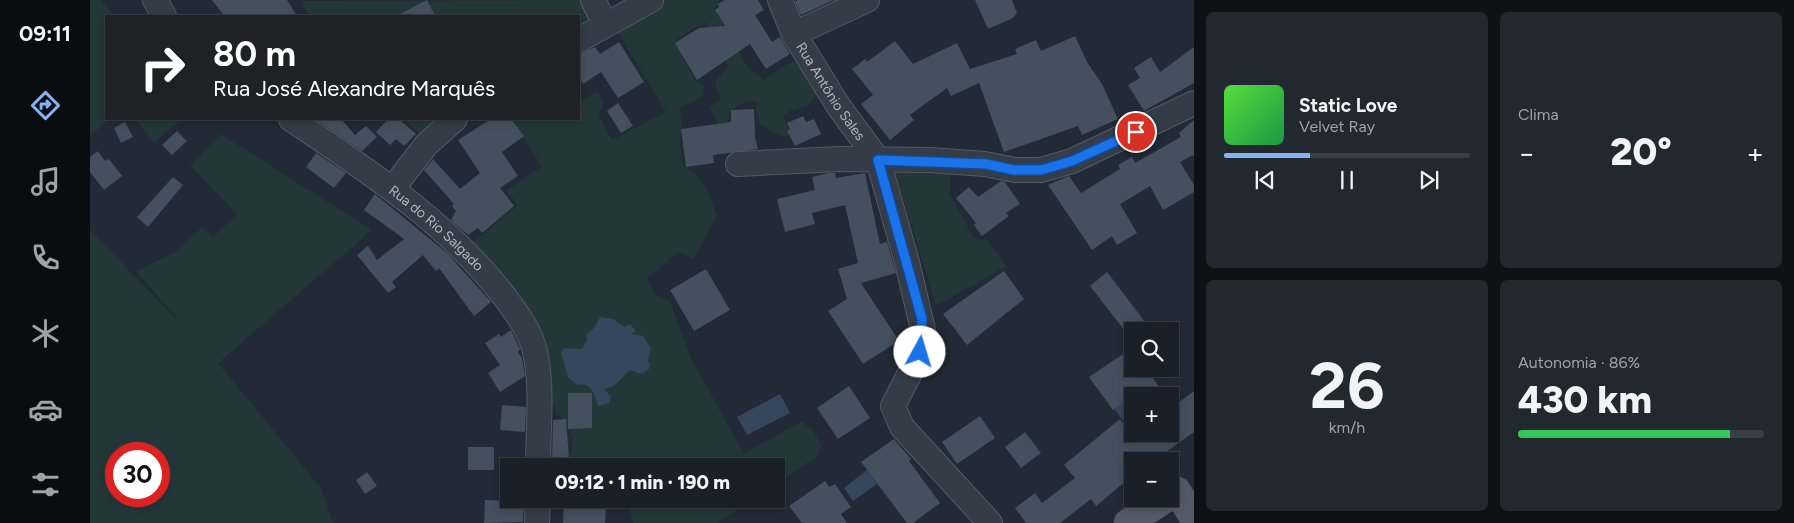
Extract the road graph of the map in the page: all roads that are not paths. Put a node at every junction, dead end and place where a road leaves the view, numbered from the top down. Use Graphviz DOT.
graph roads {
  1 [pos="155,0"];
  2 [pos="593,0"];
  3 [pos="650,0"];
  4 [pos="780,0"];
  5 [pos="868,0"];
  6 [pos="163,15"];
  7 [pos="605,24"];
  8 [pos="794,34"];
  9 [pos="580,39"];
  10 [pos="1194,103"];
  11 [pos="292,120"];
  12 [pos="454,120"];
  13 [pos="878,160"];
  14 [pos="738,164"];
  15 [pos="393,188"];
  16 [pos="538,458"];
  17 [pos="1179,494"];
  18 [pos="1152,507"];
  19 [pos="538,508"];
  20 [pos="1194,518"];
  21 [pos="537,523"];
  22 [pos="990,523"];
  23 [pos="1128,523"];
  24 [pos="1186,523"];
  1 -- 6 [label="street"];
  2 -- 7 [label="street"];
  3 -- 7 [label="street"];
  4 -- 8 [label="street, Rua Antônio Sales"];
  5 -- 8 [label="street"];
  7 -- 9 [label="street"];
  8 -- 13 [label="street, Rua Antônio Sales"];
  10 -- 13 [label="street"];
  11 -- 15 [label="street, Rua do Rio Salgado"];
  12 -- 15 [label="street"];
  13 -- 14 [label="street"];
  13 -- 22 [label="street, Rua Antônio Sales"];
  15 -- 16 [label="street, Rua do Rio Salgado"];
  17 -- 20 [label="main road"];
  18 -- 23 [label="main road"];
  19 -- 21 [label="street"];
  20 -- 24 [label="main road"];
}
